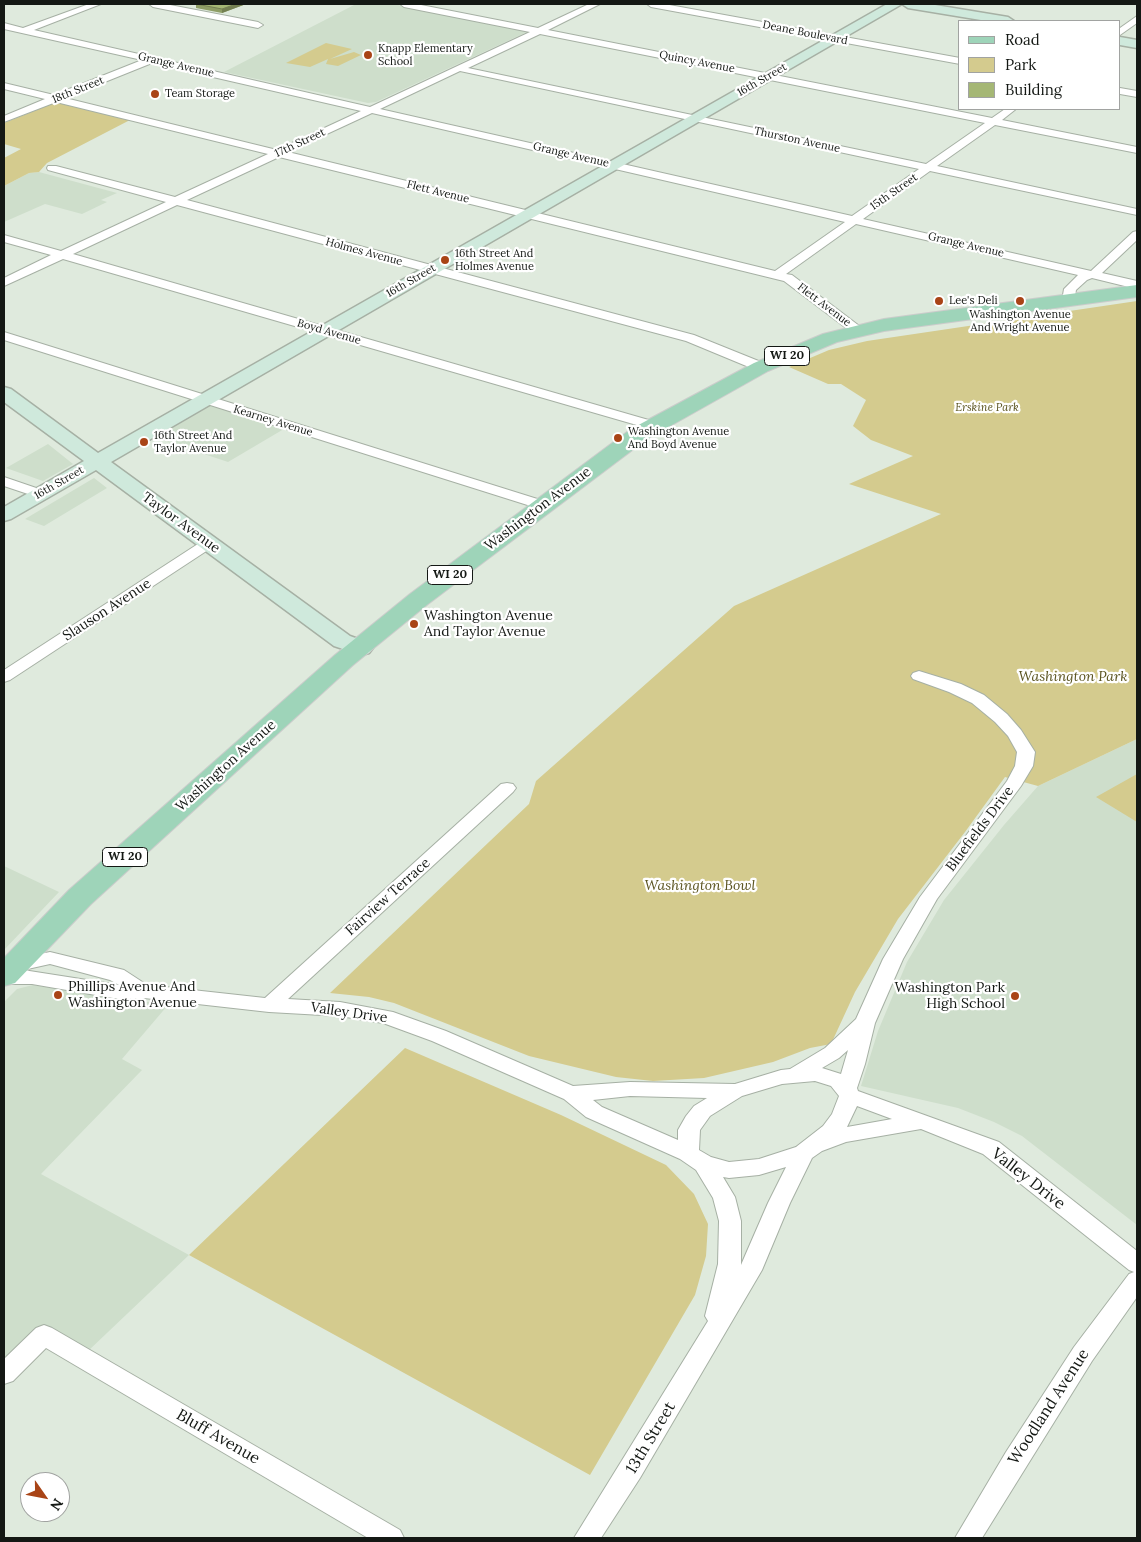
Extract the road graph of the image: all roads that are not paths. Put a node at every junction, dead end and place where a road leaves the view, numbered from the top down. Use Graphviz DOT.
graph roads {
  1 [pos="97,4"];
  2 [pos="153,4"];
  3 [pos="404,4"];
  4 [pos="596,4"];
  5 [pos="651,4"];
  6 [pos="896,4"];
  7 [pos="908,4"];
  8 [pos="1137,19"];
  9 [pos="1002,20"];
  10 [pos="4,26"];
  11 [pos="258,26"];
  12 [pos="23,31"];
  13 [pos="537,31"];
  14 [pos="1121,31"];
  15 [pos="4,38"];
  16 [pos="836,38"];
  17 [pos="1121,41"];
  18 [pos="1137,44"];
  19 [pos="151,60"];
  20 [pos="958,61"];
  21 [pos="457,68"];
  22 [pos="769,76"];
  23 [pos="4,86"];
  24 [pos="1121,91"];
  25 [pos="1137,94"];
  26 [pos="56,98"];
  27 [pos="372,109"];
  28 [pos="1010,110"];
  29 [pos="4,119"];
  30 [pos="695,119"];
  31 [pos="994,121"];
  32 [pos="1137,150"];
  33 [pos="280,153"];
  34 [pos="614,165"];
  35 [pos="52,168"];
  36 [pos="928,168"];
  37 [pos="178,201"];
  38 [pos="1137,212"];
  39 [pos="528,215"];
  40 [pos="855,220"];
  41 [pos="1137,234"];
  42 [pos="4,238"];
  43 [pos="62,255"];
  44 [pos="432,270"];
  45 [pos="1094,274"];
  46 [pos="777,276"];
  47 [pos="4,282"];
  48 [pos="1137,285"];
  49 [pos="1137,291"];
  50 [pos="1068,301"];
  51 [pos="858,330"];
  52 [pos="324,331"];
  53 [pos="4,336"];
  54 [pos="762,367"];
  55 [pos="4,393"];
  56 [pos="205,399"];
  57 [pos="654,426"];
  58 [pos="97,461"];
  59 [pos="4,481"];
  60 [pos="40,494"];
  61 [pos="542,505"];
  62 [pos="4,515"];
  63 [pos="209,544"];
  64 [pos="361,648"];
  65 [pos="919,676"];
  66 [pos="4,677"];
  67 [pos="507,788"];
  68 [pos="6,972"];
  69 [pos="269,1005"];
  70 [pos="865,1023"];
  71 [pos="794,1075"];
  72 [pos="735,1091"];
  73 [pos="848,1092"];
  74 [pos="571,1094"];
  75 [pos="922,1121"];
  76 [pos="809,1150"];
  77 [pos="696,1159"];
  78 [pos="1137,1264"];
  79 [pos="1137,1280"];
  80 [pos="712,1336"];
  81 [pos="4,1374"];
  82 [pos="391,1538"];
  83 [pos="587,1538"];
  84 [pos="968,1538"];
  1 -- 12 [label="street"];
  2 -- 11 [label="street"];
  3 -- 13 [label="street, Quincy Avenue"];
  4 -- 13 [label="street, 17th Street"];
  5 -- 16 [label="street, Deane Boulevard"];
  6 -- 16 [label="street, 16th Street"];
  7 -- 9 [label="street"];
  8 -- 14 [label="street"];
  10 -- 12 [label="street, Grange Avenue"];
  12 -- 15 [label="street"];
  12 -- 19 [label="street, Grange Avenue"];
  13 -- 21 [label="street, 17th Street"];
  13 -- 22 [label="street, Quincy Avenue"];
  16 -- 20 [label="street, Deane Boulevard"];
  16 -- 22 [label="street, 16th Street"];
  17 -- 18 [label="street"];
  19 -- 26 [label="street, 18th Street"];
  19 -- 27 [label="street, Grange Avenue"];
  21 -- 27 [label="street, 17th Street"];
  21 -- 30 [label="street, Thurston Avenue"];
  22 -- 30 [label="street, 16th Street"];
  22 -- 31 [label="street, Quincy Avenue"];
  23 -- 26 [label="street, Flett Avenue"];
  24 -- 25 [label="street"];
  26 -- 29 [label="street, 18th Street"];
  26 -- 33 [label="street, Flett Avenue"];
  27 -- 33 [label="street, 17th Street"];
  27 -- 34 [label="street, Grange Avenue"];
  28 -- 31 [label="street, 15th Street"];
  30 -- 34 [label="street, 16th Street"];
  30 -- 36 [label="street, Thurston Avenue"];
  31 -- 32 [label="street, Quincy Avenue"];
  31 -- 36 [label="street, 15th Street"];
  33 -- 37 [label="street, 17th Street"];
  33 -- 39 [label="street, Flett Avenue"];
  34 -- 39 [label="street, 16th Street"];
  34 -- 40 [label="street, Grange Avenue"];
  35 -- 37 [label="street, Holmes Avenue"];
  36 -- 38 [label="street, Thurston Avenue"];
  36 -- 40 [label="street, 15th Street"];
  37 -- 43 [label="street, 17th Street"];
  37 -- 44 [label="street, Holmes Avenue"];
  39 -- 44 [label="street, 16th Street"];
  39 -- 46 [label="street, Flett Avenue"];
  40 -- 45 [label="street, Grange Avenue"];
  40 -- 46 [label="street, 15th Street"];
  41 -- 45 [label="street"];
  42 -- 43 [label="street, Boyd Avenue"];
  43 -- 47 [label="street, 17th Street"];
  43 -- 52 [label="street, Boyd Avenue"];
  44 -- 52 [label="street, 16th Street"];
  44 -- 54 [label="street, Holmes Avenue"];
  45 -- 48 [label="street, Grange Avenue"];
  45 -- 50 [label="street"];
  46 -- 51 [label="street, Flett Avenue"];
  49 -- 50 [label="main road, Washington Avenue / WI 20"];
  50 -- 51 [label="main road, Washington Avenue / WI 20"];
  51 -- 54 [label="main road, Washington Avenue / WI 20"];
  52 -- 56 [label="street, 16th Street"];
  52 -- 57 [label="street, Boyd Avenue"];
  53 -- 56 [label="street, Kearney Avenue"];
  54 -- 57 [label="main road, Washington Avenue / WI 20"];
  55 -- 58 [label="street, Taylor Avenue"];
  56 -- 58 [label="street, 16th Street"];
  56 -- 61 [label="street, Kearney Avenue"];
  57 -- 61 [label="main road, Washington Avenue / WI 20"];
  58 -- 60 [label="street, 16th Street"];
  58 -- 63 [label="street, Taylor Avenue"];
  59 -- 60 [label="street"];
  60 -- 62 [label="street, 16th Street"];
  61 -- 64 [label="main road, Washington Avenue / WI 20"];
  63 -- 64 [label="street, Taylor Avenue"];
  63 -- 66 [label="street, Slauson Avenue"];
  64 -- 68 [label="main road, Washington Avenue / WI 20"];
  65 -- 70 [label="street, Bluefields Drive"];
  67 -- 69 [label="street, Fairview Terrace"];
  68 -- 69 [label="street, Valley Drive"];
  69 -- 74 [label="street, Valley Drive"];
  70 -- 71 [label="street, Bluefields Drive"];
  70 -- 73 [label="street, Bluefields Drive"];
  71 -- 72 [label="street"];
  71 -- 73 [label="street, Valley Drive"];
  72 -- 74 [label="street, Valley Drive"];
  72 -- 77 [label="street"];
  73 -- 75 [label="street, Valley Drive"];
  73 -- 76 [label="street, Bluefields Drive"];
  74 -- 77 [label="street, Valley Drive"];
  75 -- 76 [label="street"];
  75 -- 78 [label="street, Valley Drive"];
  76 -- 77 [label="street, Valley Drive"];
  76 -- 80 [label="street, 13th Street"];
  77 -- 80 [label="street, 13th Street"];
  79 -- 84 [label="street, Woodland Avenue"];
  80 -- 83 [label="street, 13th Street"];
  81 -- 82 [label="street, Bluff Avenue"];
}
